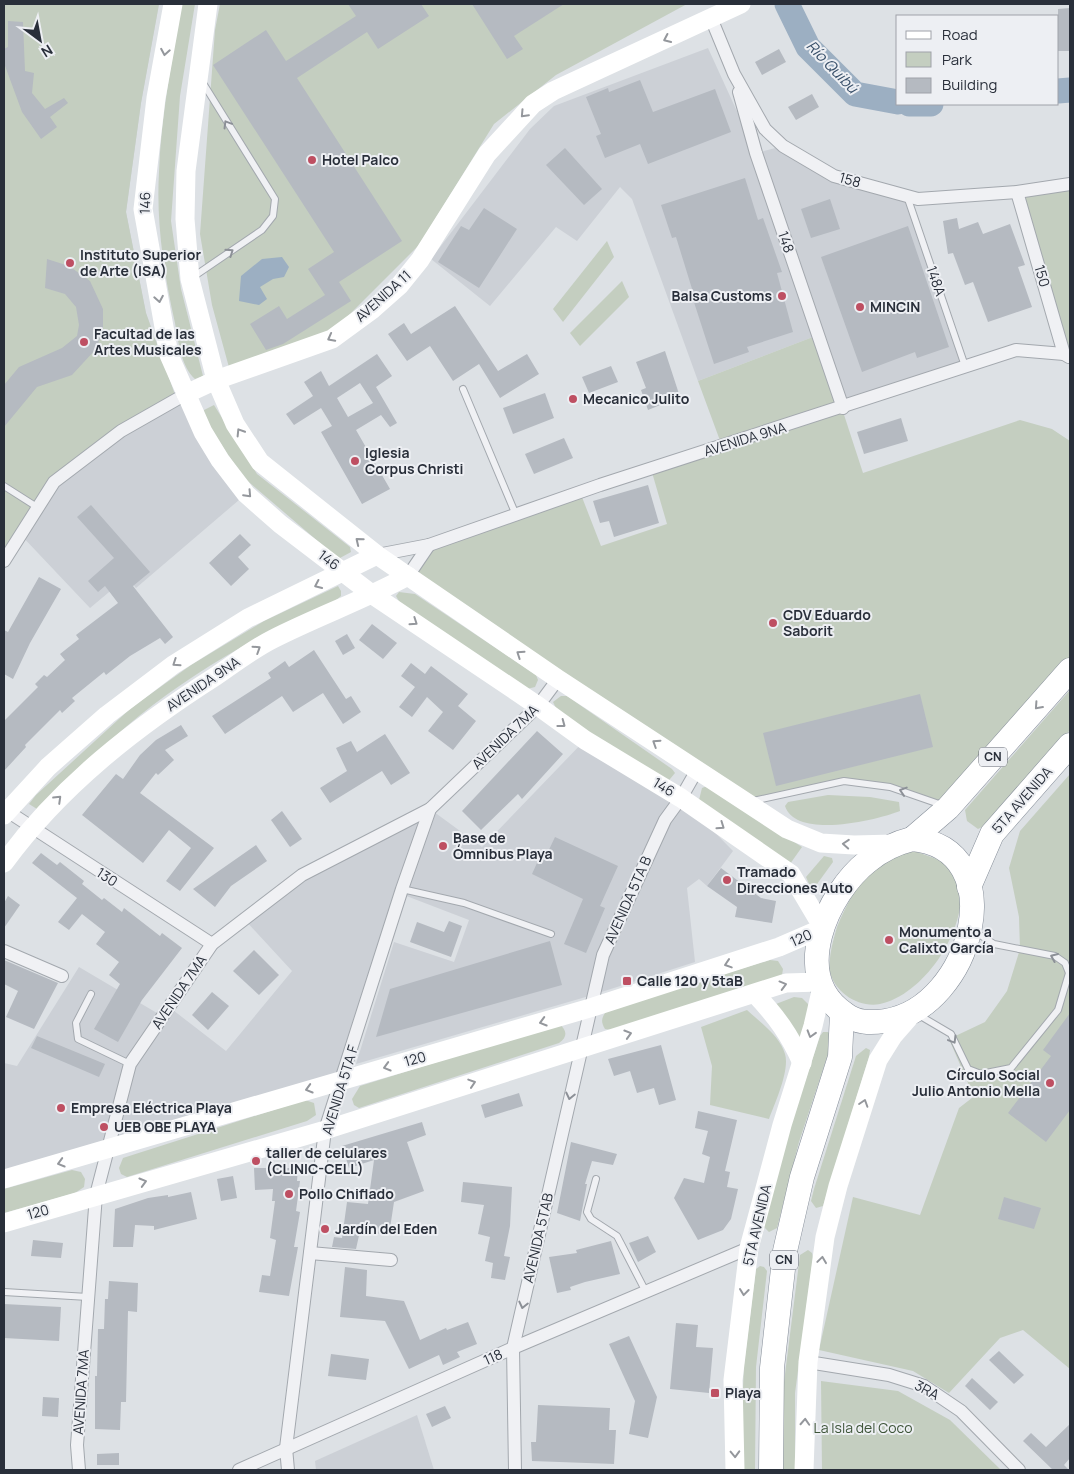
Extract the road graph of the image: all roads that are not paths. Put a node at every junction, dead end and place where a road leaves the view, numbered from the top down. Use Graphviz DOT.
graph roads {
  1 [pos="173,4"];
  2 [pos="208,4"];
  3 [pos="741,4"];
  4 [pos="711,18"];
  5 [pos="197,74"];
  6 [pos="734,74"];
  7 [pos="1070,184"];
  8 [pos="1017,192"];
  9 [pos="907,196"];
  10 [pos="190,279"];
  11 [pos="1067,356"];
  12 [pos="965,366"];
  13 [pos="216,380"];
  14 [pos="463,389"];
  15 [pos="186,394"];
  16 [pos="843,408"];
  17 [pos="4,486"];
  18 [pos="38,506"];
  19 [pos="516,515"];
  20 [pos="429,545"];
  21 [pos="377,555"];
  22 [pos="4,560"];
  23 [pos="345,572"];
  24 [pos="408,576"];
  25 [pos="373,595"];
  26 [pos="1070,670"];
  27 [pos="558,679"];
  28 [pos="538,706"];
  29 [pos="1070,745"];
  30 [pos="697,770"];
  31 [pos="682,798"];
  32 [pos="748,802"];
  33 [pos="948,808"];
  34 [pos="430,809"];
  35 [pos="5,812"];
  36 [pos="30,828"];
  37 [pos="903,841"];
  38 [pos="4,863"];
  39 [pos="968,887"];
  40 [pos="402,890"];
  41 [pos="823,928"];
  42 [pos="971,929"];
  43 [pos="551,934"];
  44 [pos="212,944"];
  45 [pos="4,951"];
  46 [pos="62,976"];
  47 [pos="821,984"];
  48 [pos="91,994"];
  49 [pos="755,994"];
  50 [pos="590,1008"];
  51 [pos="914,1012"];
  52 [pos="842,1013"];
  53 [pos="876,1022"];
  54 [pos="581,1048"];
  55 [pos="840,1057"];
  56 [pos="802,1063"];
  57 [pos="130,1064"];
  58 [pos="343,1079"];
  59 [pos="325,1130"];
  60 [pos="108,1150"];
  61 [pos="4,1179"];
  62 [pos="596,1179"];
  63 [pos="96,1196"];
  64 [pos="4,1223"];
  65 [pos="749,1248"];
  66 [pos="310,1253"];
  67 [pos="391,1260"];
  68 [pos="4,1292"];
  69 [pos="646,1292"];
  70 [pos="88,1297"];
  71 [pos="513,1348"];
  72 [pos="808,1362"];
  73 [pos="286,1448"];
  74 [pos="79,1470"];
  75 [pos="239,1470"];
  76 [pos="288,1470"];
  77 [pos="515,1470"];
  78 [pos="736,1470"];
  79 [pos="771,1470"];
  80 [pos="804,1470"];
  81 [pos="1019,1470"];
  1 -- 15 [label="main road, 146, one-way"];
  2 -- 5 [label="main road"];
  3 -- 4 [label="main road, AVENIDA 11"];
  4 -- 6 [label="street, 158"];
  4 -- 13 [label="main road, AVENIDA 11, one-way"];
  5 -- 10 [label="main road"];
  10 -- 5 [label="lane, one-way"];
  6 -- 9 [label="street, 158"];
  6 -- 16 [label="street, 148"];
  7 -- 8 [label="street, 158"];
  8 -- 9 [label="street, 158"];
  8 -- 11 [label="street, 150"];
  9 -- 12 [label="lane, 148A"];
  10 -- 13 [label="main road"];
  11 -- 12 [label="street, AVENIDA 9NA"];
  12 -- 16 [label="street, AVENIDA 9NA"];
  13 -- 15 [label="main road, AVENIDA 11"];
  21 -- 13 [label="main road, one-way"];
  14 -- 19 [label="lane"];
  15 -- 18 [label="street, AVENIDA 11"];
  15 -- 23 [label="main road, 146, one-way"];
  16 -- 19 [label="street, AVENIDA 9NA"];
  17 -- 18 [label="lane"];
  18 -- 22 [label="street, AVENIDA 11"];
  19 -- 20 [label="street, AVENIDA 9NA"];
  20 -- 21 [label="street, AVENIDA 9NA"];
  20 -- 24 [label="street, AVENIDA 9NA"];
  21 -- 23 [label="main road, AVENIDA 9NA"];
  21 -- 24 [label="main road"];
  23 -- 25 [label="main road, 146"];
  23 -- 35 [label="main road, AVENIDA 9NA, one-way"];
  24 -- 25 [label="main road, AVENIDA 9NA"];
  27 -- 24 [label="main road, one-way"];
  25 -- 28 [label="main road, 146, one-way"];
  36 -- 25 [label="main road, AVENIDA 9NA, one-way"];
  26 -- 33 [label="highway, CN, one-way"];
  27 -- 28 [label="street, AVENIDA 7MA"];
  30 -- 27 [label="main road, one-way"];
  28 -- 31 [label="main road, 146, one-way"];
  28 -- 34 [label="street, AVENIDA 7MA"];
  29 -- 39 [label="highway, 5TA AVENIDA"];
  30 -- 31 [label="street, AVENIDA 5TA B"];
  30 -- 32 [label="main road"];
  31 -- 41 [label="main road, 146, one-way"];
  31 -- 50 [label="street, AVENIDA 5TA B"];
  33 -- 32 [label="lane, one-way"];
  37 -- 32 [label="main road, one-way"];
  33 -- 37 [label="highway, CN"];
  34 -- 40 [label="street, AVENIDA 5TA F"];
  34 -- 44 [label="street, AVENIDA 7MA"];
  35 -- 36 [label="street, 130"];
  36 -- 38 [label="main road, AVENIDA 9NA"];
  36 -- 44 [label="street, 130"];
  37 -- 39 [label="highway"];
  37 -- 41 [label="highway, CN"];
  39 -- 42 [label="highway"];
  40 -- 43 [label="lane"];
  40 -- 58 [label="street, AVENIDA 5TA F"];
  41 -- 47 [label="highway, CN"];
  41 -- 50 [label="main road, 120, one-way"];
  42 -- 51 [label="highway"];
  51 -- 42 [label="lane, one-way"];
  44 -- 57 [label="street, AVENIDA 7MA"];
  45 -- 46 [label="street"];
  49 -- 47 [label="main road, 120, one-way"];
  47 -- 52 [label="highway, CN"];
  47 -- 56 [label="main road, 5TA AVENIDA, one-way"];
  48 -- 57 [label="lane"];
  54 -- 49 [label="main road, 120, one-way"];
  49 -- 56 [label="main road"];
  50 -- 54 [label="street, AVENIDA 5TAB"];
  50 -- 58 [label="main road, 120, one-way"];
  51 -- 53 [label="highway"];
  72 -- 51 [label="main road, one-way"];
  52 -- 53 [label="highway"];
  52 -- 55 [label="highway, CN"];
  53 -- 55 [label="highway, CN"];
  59 -- 54 [label="main road, 120, one-way"];
  54 -- 71 [label="street, AVENIDA 5TAB, one-way"];
  55 -- 79 [label="highway, CN"];
  56 -- 65 [label="main road, 5TA AVENIDA"];
  57 -- 60 [label="street, AVENIDA 7MA"];
  58 -- 59 [label="street, AVENIDA 5TA F"];
  58 -- 60 [label="main road, 120, one-way"];
  63 -- 59 [label="main road, 120, one-way"];
  59 -- 66 [label="street, AVENIDA 5TA F"];
  60 -- 61 [label="main road, 120, one-way"];
  60 -- 63 [label="street, AVENIDA 7MA"];
  62 -- 69 [label="lane"];
  63 -- 64 [label="main road, 120"];
  63 -- 70 [label="street, AVENIDA 7MA"];
  65 -- 69 [label="street, 118"];
  65 -- 78 [label="main road, 5TA AVENIDA, one-way"];
  66 -- 67 [label="street"];
  66 -- 73 [label="street, AVENIDA 5TA F"];
  68 -- 70 [label="lane"];
  69 -- 71 [label="street, 118"];
  70 -- 74 [label="street, AVENIDA 7MA"];
  71 -- 73 [label="street, 118"];
  71 -- 77 [label="street, AVENIDA 5TAB"];
  80 -- 72 [label="main road, one-way"];
  72 -- 81 [label="street, 3RA"];
  73 -- 75 [label="street, 118"];
  73 -- 76 [label="street, AVENIDA 5TA F"];
}
